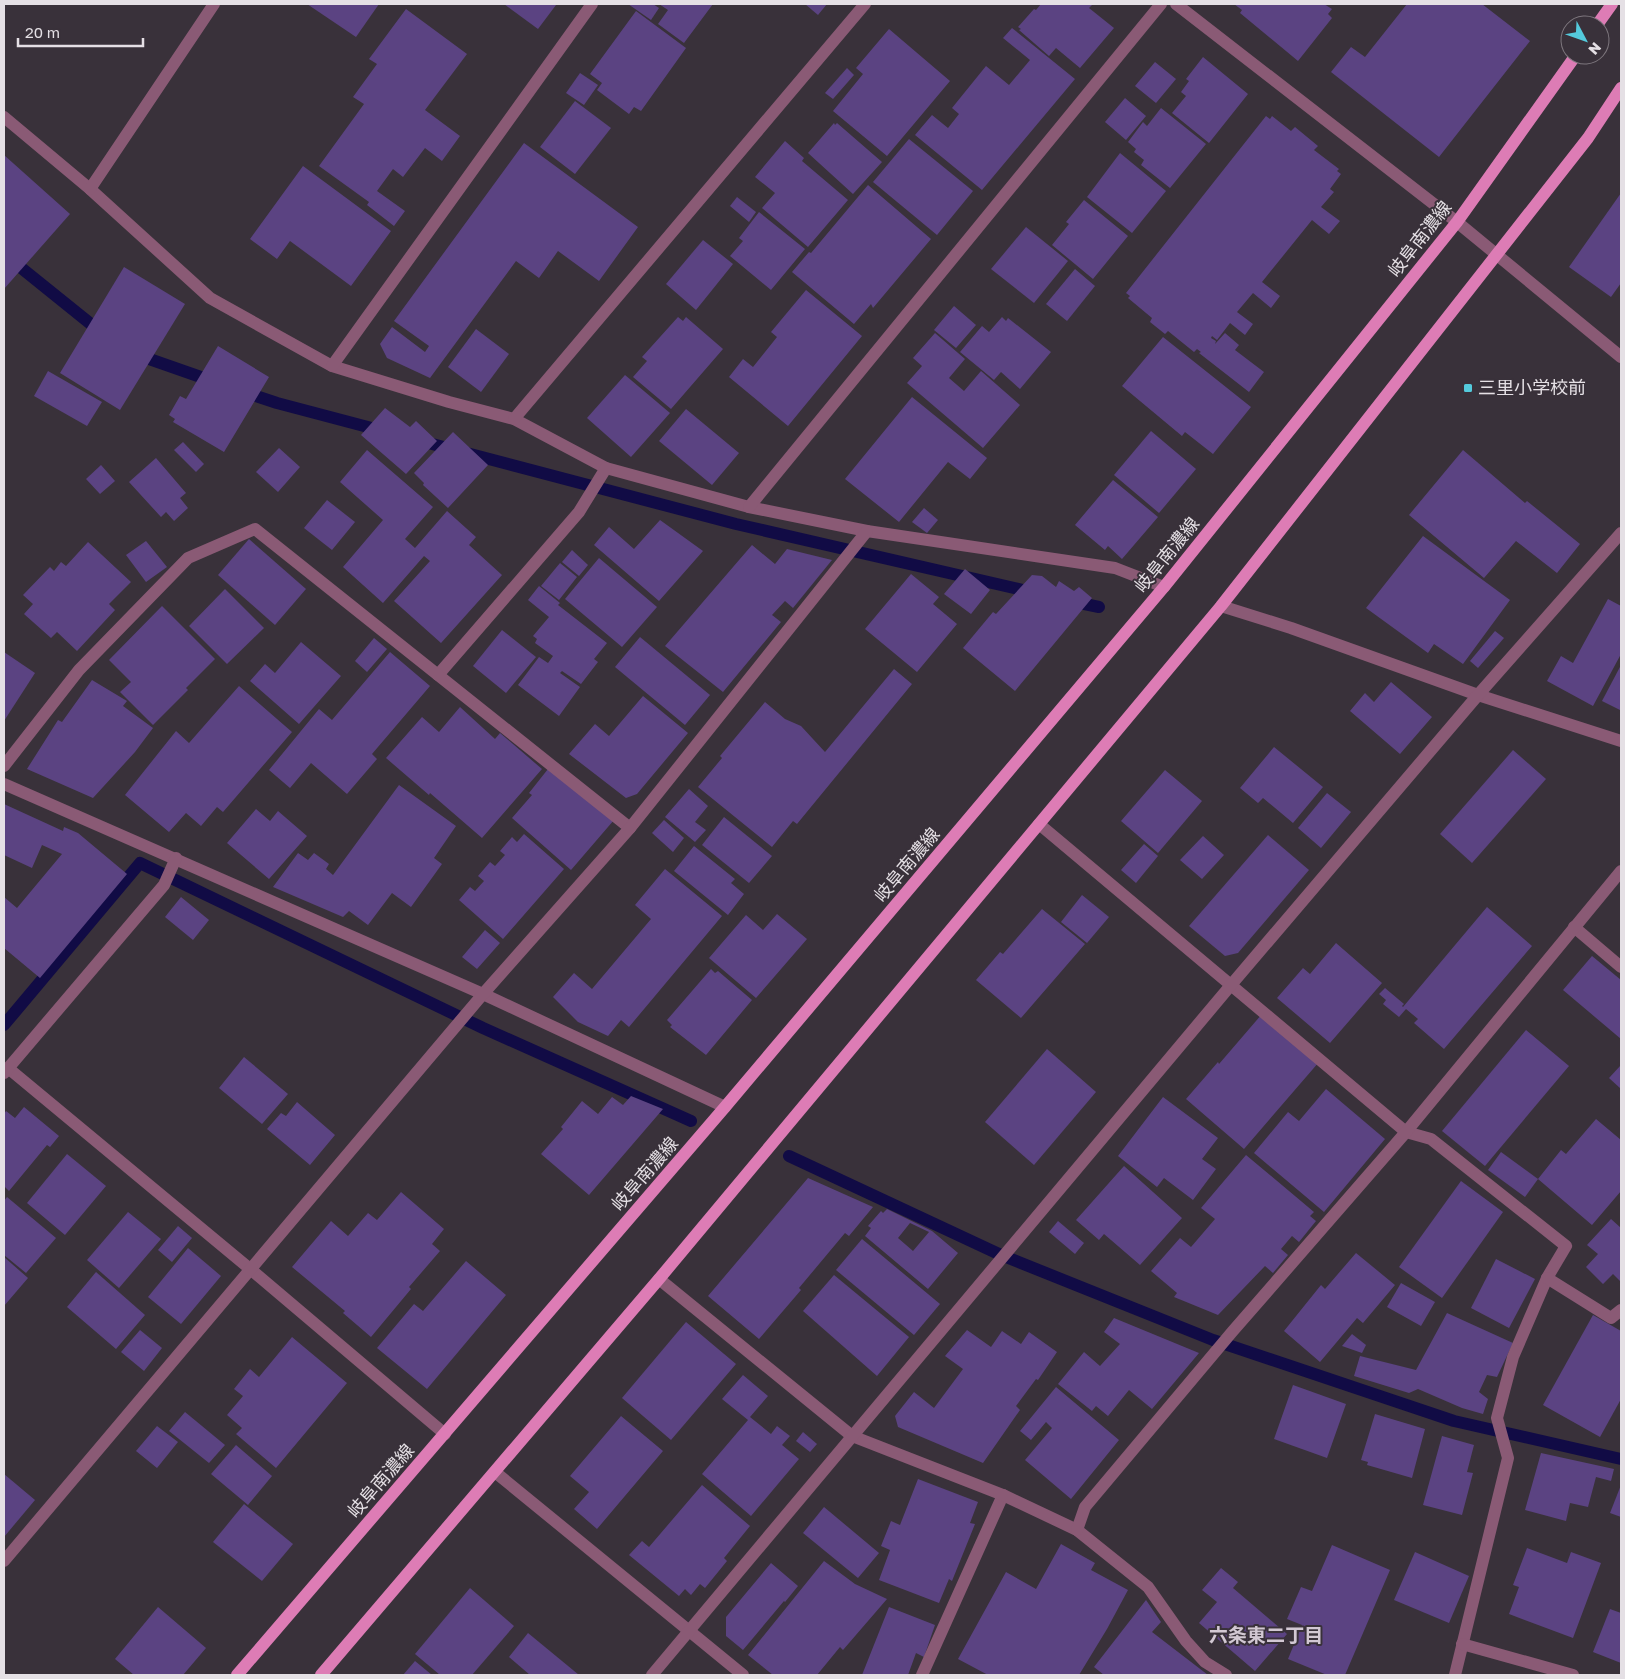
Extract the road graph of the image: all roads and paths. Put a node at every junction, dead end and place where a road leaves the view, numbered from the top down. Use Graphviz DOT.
graph roads {
  1 [pos="214,4"];
  2 [pos="592,4"];
  3 [pos="865,4"];
  4 [pos="1162,4"];
  5 [pos="1176,4"];
  6 [pos="1612,4"];
  7 [pos="1604,15"];
  8 [pos="1569,65"];
  9 [pos="1621,88"];
  10 [pos="4,117"];
  11 [pos="90,189"];
  12 [pos="1457,222"];
  13 [pos="1497,254"];
  14 [pos="1621,357"];
  15 [pos="332,366"];
  16 [pos="514,419"];
  17 [pos="606,468"];
  18 [pos="748,507"];
  19 [pos="867,531"];
  20 [pos="1621,534"];
  21 [pos="1164,587"];
  22 [pos="1221,606"];
  23 [pos="438,675"];
  24 [pos="1478,696"];
  25 [pos="1621,741"];
  26 [pos="4,766"];
  27 [pos="4,784"];
  28 [pos="1039,824"];
  29 [pos="630,828"];
  30 [pos="176,858"];
  31 [pos="1621,871"];
  32 [pos="1574,927"];
  33 [pos="1621,967"];
  34 [pos="1231,985"];
  35 [pos="482,994"];
  36 [pos="6,1070"];
  37 [pos="725,1107"];
  38 [pos="1406,1132"];
  39 [pos="250,1268"];
  40 [pos="1548,1278"];
  41 [pos="659,1279"];
  42 [pos="1621,1310"];
  43 [pos="445,1434"];
  44 [pos="852,1436"];
  45 [pos="495,1472"];
  46 [pos="1003,1495"];
  47 [pos="1077,1530"];
  48 [pos="4,1561"];
  49 [pos="689,1631"];
  50 [pos="1462,1644"];
  51 [pos="237,1675"];
  52 [pos="321,1675"];
  53 [pos="652,1675"];
  54 [pos="743,1675"];
  55 [pos="922,1675"];
  56 [pos="1226,1675"];
  57 [pos="1455,1675"];
  58 [pos="1573,1675"];
  1 -- 11 [label="street"];
  2 -- 15 [label="street"];
  3 -- 16 [label="street"];
  4 -- 18 [label="street"];
  5 -- 12 [label="street"];
  6 -- 7 [label="main road"];
  8 -- 12 [label="main road, 岐阜南濃線"];
  9 -- 13 [label="main road"];
  10 -- 11 [label="street"];
  11 -- 15 [label="street"];
  12 -- 13 [label="street"];
  12 -- 21 [label="main road, 岐阜南濃線"];
  13 -- 14 [label="street"];
  13 -- 22 [label="main road"];
  15 -- 16 [label="street"];
  16 -- 17 [label="street"];
  17 -- 18 [label="street"];
  17 -- 23 [label="street"];
  18 -- 19 [label="street"];
  19 -- 21 [label="street"];
  19 -- 29 [label="street"];
  20 -- 24 [label="street"];
  21 -- 37 [label="main road, 岐阜南濃線"];
  22 -- 24 [label="street"];
  22 -- 28 [label="main road"];
  23 -- 26 [label="street"];
  23 -- 29 [label="street"];
  24 -- 25 [label="street"];
  24 -- 34 [label="street"];
  27 -- 30 [label="street"];
  28 -- 34 [label="street"];
  28 -- 41 [label="main road"];
  29 -- 35 [label="street"];
  30 -- 35 [label="street"];
  30 -- 36 [label="street"];
  31 -- 32 [label="street"];
  32 -- 33 [label="street"];
  32 -- 38 [label="street"];
  34 -- 38 [label="street"];
  34 -- 44 [label="street"];
  35 -- 37 [label="street"];
  35 -- 39 [label="street"];
  36 -- 39 [label="street"];
  37 -- 43 [label="main road, 岐阜南濃線"];
  38 -- 40 [label="street"];
  38 -- 47 [label="street"];
  39 -- 43 [label="street"];
  39 -- 48 [label="street"];
  40 -- 42 [label="street"];
  40 -- 50 [label="street"];
  41 -- 44 [label="street"];
  41 -- 45 [label="main road"];
  43 -- 51 [label="main road, 岐阜南濃線"];
  44 -- 46 [label="street"];
  44 -- 49 [label="street"];
  45 -- 49 [label="street"];
  45 -- 52 [label="main road"];
  46 -- 47 [label="street"];
  46 -- 55 [label="street"];
  47 -- 56 [label="street"];
  49 -- 53 [label="street"];
  49 -- 54 [label="street"];
  50 -- 57 [label="street"];
  50 -- 58 [label="street"];
}
